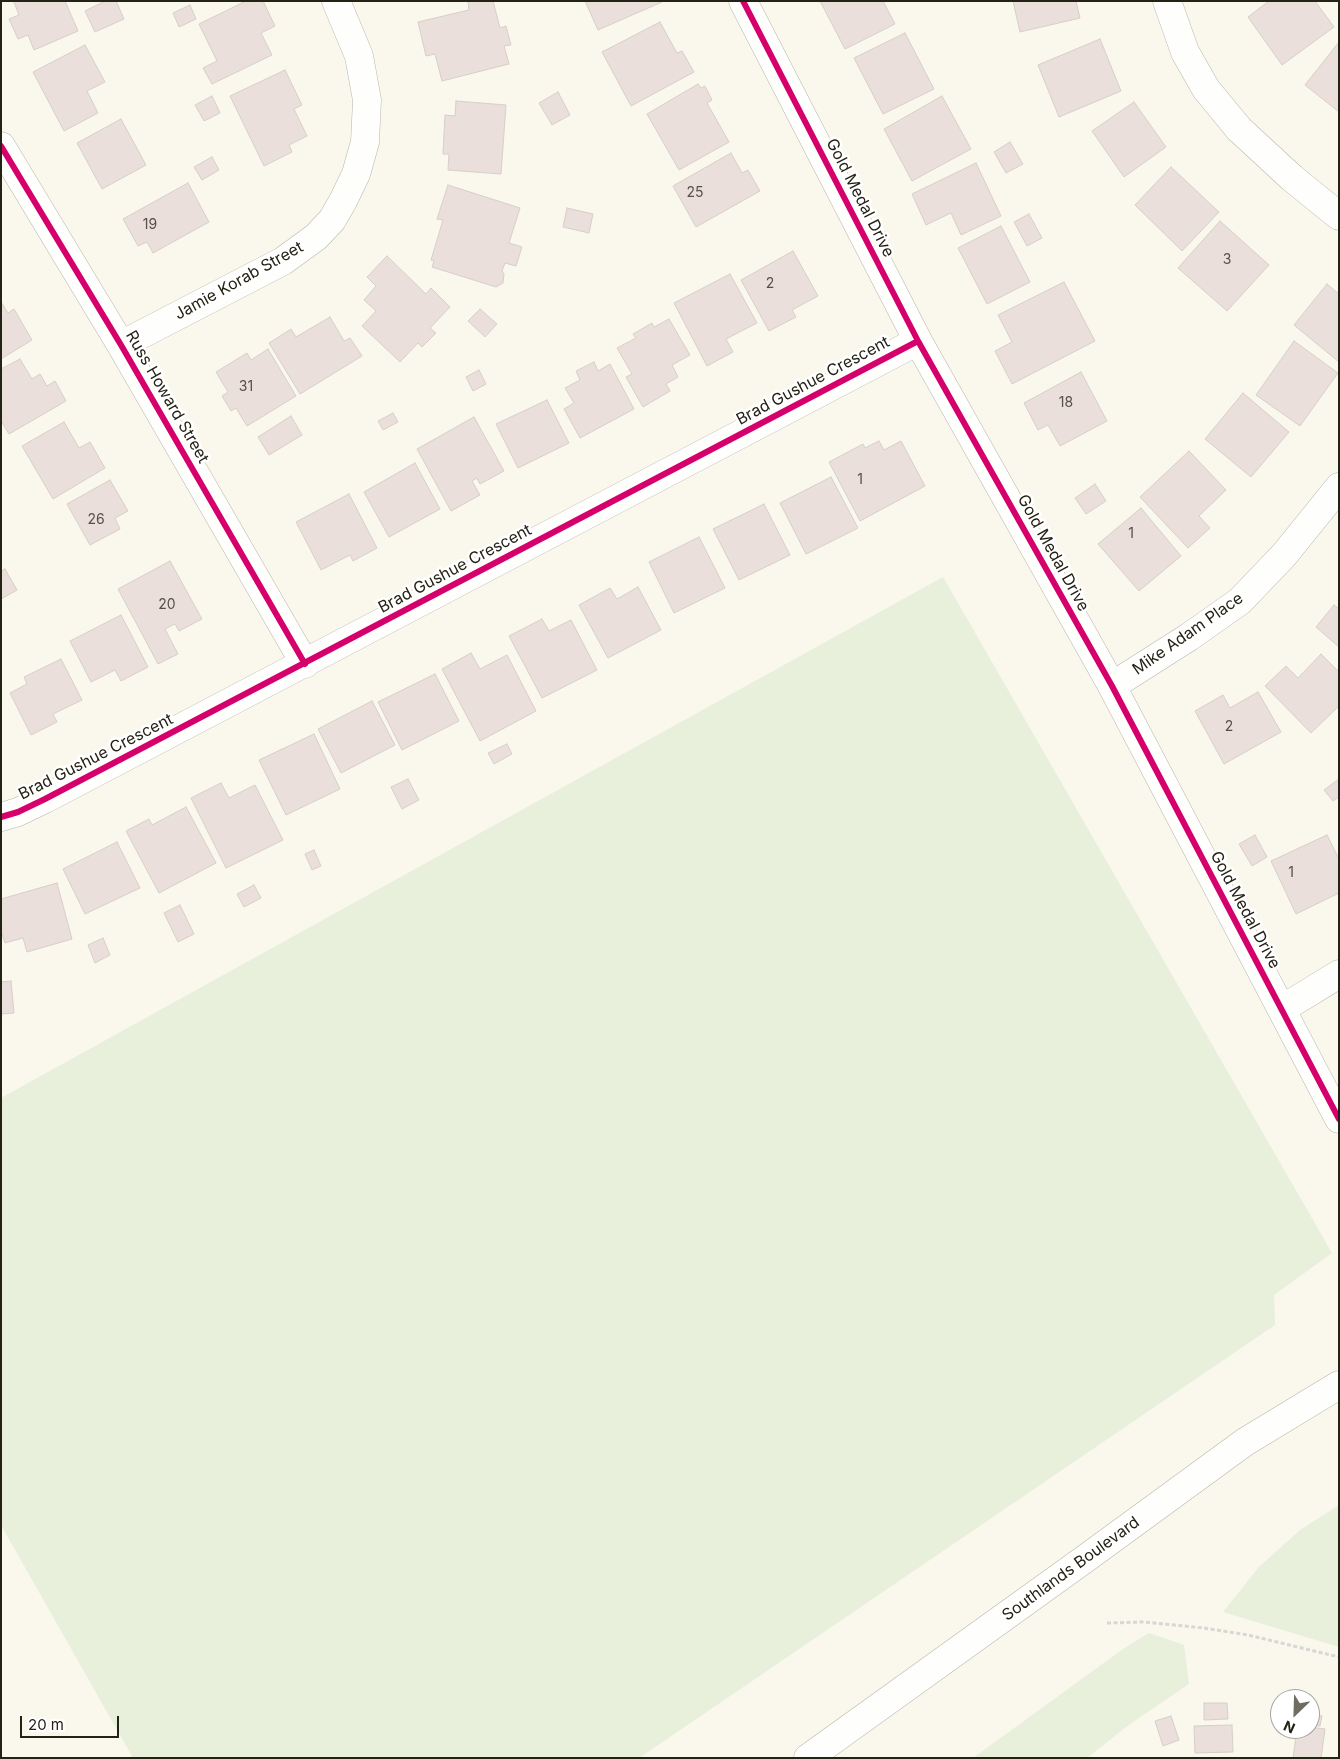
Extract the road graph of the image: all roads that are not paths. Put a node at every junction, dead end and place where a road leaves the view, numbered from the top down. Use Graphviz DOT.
graph roads {
  1 [pos="336,1"];
  2 [pos="743,1"];
  3 [pos="1167,1"];
  4 [pos="1,146"];
  5 [pos="1339,216"];
  6 [pos="918,341"];
  7 [pos="121,345"];
  8 [pos="1339,487"];
  9 [pos="305,664"];
  10 [pos="1112,686"];
  11 [pos="1,817"];
  12 [pos="1339,974"];
  13 [pos="1282,1010"];
  14 [pos="1339,1119"];
  15 [pos="1339,1385"];
  16 [pos="808,1758"];
  1 -- 7 [label="street, Jamie Korab Street"];
  2 -- 6 [label="street, Gold Medal Drive"];
  3 -- 5 [label="street"];
  4 -- 7 [label="street, Russ Howard Street"];
  6 -- 9 [label="street, Brad Gushue Crescent"];
  6 -- 10 [label="street, Gold Medal Drive"];
  7 -- 9 [label="street, Russ Howard Street"];
  8 -- 10 [label="street, Mike Adam Place"];
  9 -- 11 [label="street, Brad Gushue Crescent"];
  10 -- 13 [label="street, Gold Medal Drive"];
  12 -- 13 [label="street"];
  13 -- 14 [label="street, Gold Medal Drive"];
  15 -- 16 [label="street, Southlands Boulevard"];
}
